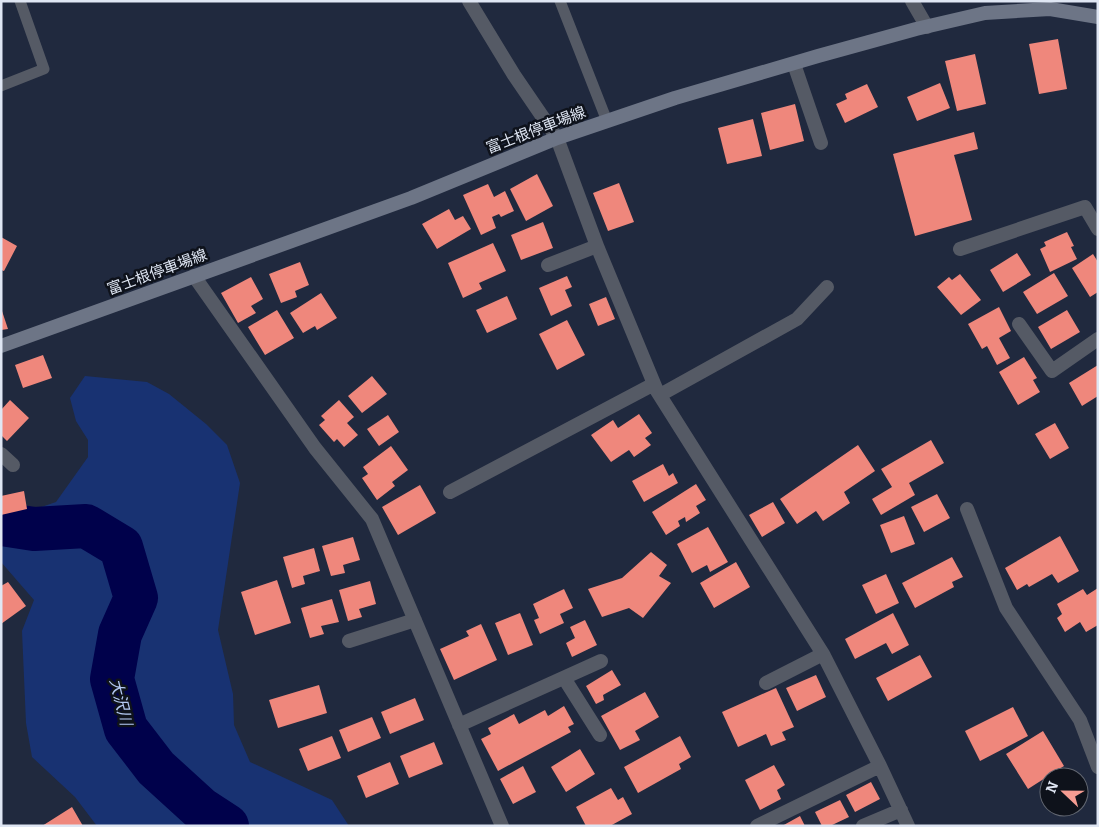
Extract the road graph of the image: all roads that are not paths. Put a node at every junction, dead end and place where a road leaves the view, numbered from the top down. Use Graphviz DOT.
graph roads {
  1 [pos="20,1"];
  2 [pos="469,1"];
  3 [pos="560,1"];
  4 [pos="912,1"];
  5 [pos="1098,17"];
  6 [pos="927,27"];
  7 [pos="794,64"];
  8 [pos="1,86"];
  9 [pos="607,121"];
  10 [pos="556,138"];
  11 [pos="821,143"];
  12 [pos="1098,229"];
  13 [pos="597,246"];
  14 [pos="960,249"];
  15 [pos="548,266"];
  16 [pos="194,276"];
  17 [pos="827,287"];
  18 [pos="1019,324"];
  19 [pos="1098,339"];
  20 [pos="1,346"];
  21 [pos="657,389"];
  22 [pos="1,454"];
  23 [pos="12,465"];
  24 [pos="450,492"];
  25 [pos="967,509"];
  26 [pos="415,620"];
  27 [pos="349,641"];
  28 [pos="823,654"];
  29 [pos="601,661"];
  30 [pos="564,678"];
  31 [pos="766,683"];
  32 [pos="459,725"];
  33 [pos="600,735"];
  34 [pos="880,766"];
  35 [pos="1098,767"];
  36 [pos="901,810"];
  37 [pos="502,826"];
  38 [pos="757,826"];
  39 [pos="863,826"];
  40 [pos="908,826"];
  1 -- 8 [label="lane"];
  2 -- 10 [label="street"];
  3 -- 9 [label="lane"];
  4 -- 6 [label="street"];
  5 -- 6 [label="main road, 富士根停車場線"];
  6 -- 7 [label="main road, 富士根停車場線"];
  7 -- 9 [label="main road, 富士根停車場線"];
  7 -- 11 [label="street"];
  9 -- 10 [label="main road, 富士根停車場線"];
  10 -- 13 [label="street"];
  10 -- 16 [label="main road, 富士根停車場線"];
  12 -- 14 [label="street"];
  13 -- 15 [label="street"];
  13 -- 21 [label="street"];
  16 -- 20 [label="main road, 富士根停車場線"];
  16 -- 26 [label="street"];
  17 -- 21 [label="street"];
  18 -- 19 [label="street"];
  21 -- 24 [label="street"];
  21 -- 28 [label="street"];
  22 -- 23 [label="street"];
  25 -- 35 [label="street"];
  26 -- 27 [label="street"];
  26 -- 32 [label="street"];
  28 -- 31 [label="street"];
  28 -- 34 [label="street"];
  29 -- 30 [label="street"];
  30 -- 32 [label="street"];
  30 -- 33 [label="street"];
  32 -- 37 [label="street"];
  34 -- 36 [label="street"];
  34 -- 38 [label="street"];
  36 -- 39 [label="street"];
  36 -- 40 [label="street"];
}
